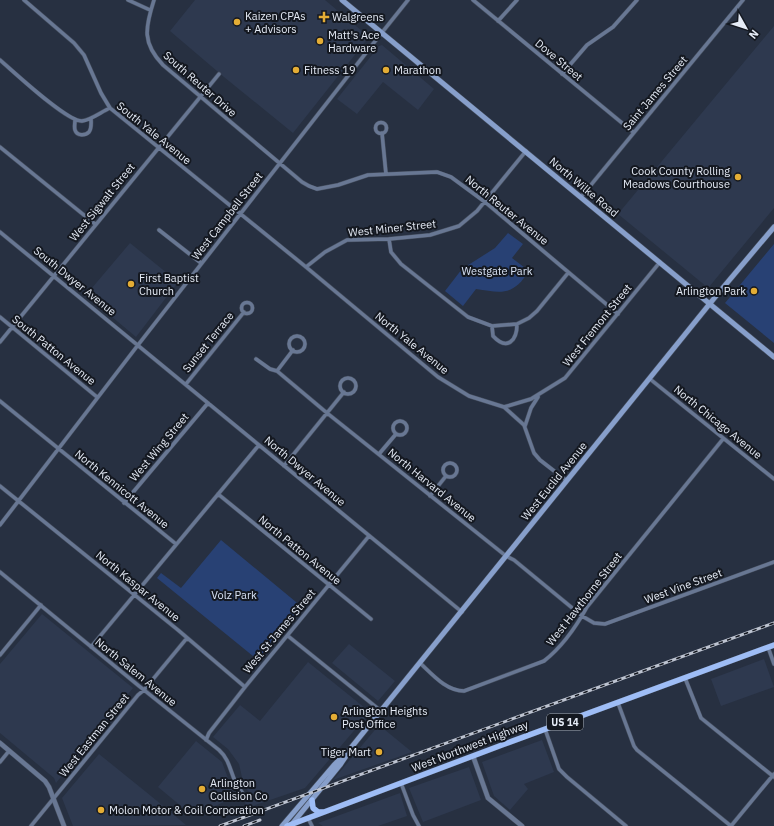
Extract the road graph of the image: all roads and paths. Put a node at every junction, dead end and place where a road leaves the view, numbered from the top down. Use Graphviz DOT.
graph roads {
  1 [pos="24,0"];
  2 [pos="128,0"];
  3 [pos="154,0"];
  4 [pos="342,0"];
  5 [pos="408,0"];
  6 [pos="473,0"];
  7 [pos="517,0"];
  8 [pos="637,0"];
  9 [pos="743,0"];
  10 [pos="150,10"];
  11 [pos="498,21"];
  12 [pos="382,32"];
  13 [pos="0,60"];
  14 [pos="219,74"];
  15 [pos="562,74"];
  16 [pos="200,97"];
  17 [pos="110,108"];
  18 [pos="90,118"];
  19 [pos="75,120"];
  20 [pos="634,132"];
  21 [pos="382,133"];
  22 [pos="0,147"];
  23 [pos="158,147"];
  24 [pos="526,151"];
  25 [pos="279,163"];
  26 [pos="386,174"];
  27 [pos="581,197"];
  28 [pos="485,202"];
  29 [pos="240,215"];
  30 [pos="95,224"];
  31 [pos="774,227"];
  32 [pos="159,230"];
  33 [pos="0,232"];
  34 [pos="389,239"];
  35 [pos="660,262"];
  36 [pos="202,263"];
  37 [pos="306,267"];
  38 [pos="568,272"];
  39 [pos="53,275"];
  40 [pos="710,304"];
  41 [pos="244,312"];
  42 [pos="618,314"];
  43 [pos="0,317"];
  44 [pos="517,324"];
  45 [pos="492,326"];
  46 [pos="12,327"];
  47 [pos="0,342"];
  48 [pos="138,345"];
  49 [pos="293,350"];
  50 [pos="774,357"];
  51 [pos="256,359"];
  52 [pos="277,371"];
  53 [pos="650,379"];
  54 [pos="186,384"];
  55 [pos="344,392"];
  56 [pos="542,393"];
  57 [pos="98,397"];
  58 [pos="0,400"];
  59 [pos="208,403"];
  60 [pos="504,407"];
  61 [pos="327,413"];
  62 [pos="525,426"];
  63 [pos="396,434"];
  64 [pos="723,439"];
  65 [pos="259,444"];
  66 [pos="58,449"];
  67 [pos="379,454"];
  68 [pos="284,466"];
  69 [pos="446,476"];
  70 [pos="774,479"];
  71 [pos="567,481"];
  72 [pos="0,486"];
  73 [pos="218,494"];
  74 [pos="430,496"];
  75 [pos="18,501"];
  76 [pos="124,503"];
  77 [pos="0,525"];
  78 [pos="369,536"];
  79 [pos="176,544"];
  80 [pos="506,556"];
  81 [pos="774,562"];
  82 [pos="0,572"];
  83 [pos="329,586"];
  84 [pos="134,594"];
  85 [pos="41,605"];
  86 [pos="462,612"];
  87 [pos="582,616"];
  88 [pos="371,619"];
  89 [pos="598,624"];
  90 [pos="288,636"];
  91 [pos="187,638"];
  92 [pos="774,645"];
  93 [pos="91,647"];
  94 [pos="768,647"];
  95 [pos="0,654"];
  96 [pos="420,663"];
  97 [pos="774,664"];
  98 [pos="685,678"];
  99 [pos="245,686"];
  100 [pos="144,690"];
  101 [pos="618,703"];
  102 [pos="381,711"];
  103 [pos="545,729"];
  104 [pos="206,740"];
  105 [pos="0,743"];
  106 [pos="350,749"];
  107 [pos="9,751"];
  108 [pos="473,756"];
  109 [pos="0,762"];
  110 [pos="773,776"];
  111 [pos="401,783"];
  112 [pos="245,797"];
  113 [pos="54,798"];
  114 [pos="312,800"];
  115 [pos="325,812"];
  116 [pos="308,818"];
  117 [pos="290,825"];
  118 [pos="31,826"];
  119 [pos="64,826"];
  120 [pos="282,826"];
  121 [pos="312,826"];
  122 [pos="419,826"];
  123 [pos="522,826"];
  124 [pos="626,826"];
  125 [pos="731,826"];
  1 -- 17 [label="street, South Yale Avenue"];
  2 -- 10 [label="street"];
  3 -- 10 [label="street, South Reuter Drive"];
  4 -- 12 [label="main road, North Wilke Road"];
  5 -- 12 [label="street, West Campbell Street"];
  6 -- 11 [label="street, Dove Street"];
  7 -- 11 [label="street"];
  8 -- 15 [label="street"];
  9 -- 20 [label="street, Saint James Street"];
  10 -- 16 [label="street, South Reuter Drive"];
  11 -- 15 [label="street, Dove Street"];
  12 -- 24 [label="main road, North Wilke Road"];
  12 -- 25 [label="street, West Campbell Street"];
  13 -- 19 [label="street"];
  14 -- 16 [label="street, West Sigwalt Street"];
  15 -- 20 [label="street, Dove Street"];
  16 -- 23 [label="street, West Sigwalt Street"];
  16 -- 25 [label="street, South Reuter Drive"];
  17 -- 18 [label="street"];
  17 -- 23 [label="street, South Yale Avenue"];
  18 -- 19 [label="street"];
  18 -- 19 [label="street"];
  20 -- 27 [label="street, Saint James Street"];
  21 -- 26 [label="street"];
  22 -- 30 [label="street"];
  23 -- 29 [label="street, South Yale Avenue"];
  23 -- 30 [label="street, West Sigwalt Street"];
  24 -- 27 [label="main road, North Wilke Road"];
  24 -- 28 [label="street, West Miner Street"];
  25 -- 26 [label="street, North Reuter Avenue"];
  25 -- 29 [label="street, West Campbell Street"];
  26 -- 28 [label="street, North Reuter Avenue"];
  27 -- 35 [label="main road, North Wilke Road"];
  28 -- 34 [label="street, West Miner Street"];
  28 -- 38 [label="street, North Reuter Avenue"];
  29 -- 36 [label="street, West Campbell Street"];
  29 -- 37 [label="street, North Yale Avenue"];
  30 -- 39 [label="street, West Sigwalt Street"];
  31 -- 40 [label="main road, West Euclid Avenue"];
  32 -- 36 [label="street"];
  33 -- 39 [label="street, South Dwyer Avenue"];
  34 -- 37 [label="street, West Miner Street"];
  34 -- 45 [label="street"];
  35 -- 40 [label="main road, North Wilke Road"];
  35 -- 42 [label="street, West Fremont Street"];
  36 -- 48 [label="street, West Campbell Street"];
  37 -- 60 [label="street, North Yale Avenue"];
  38 -- 42 [label="street, North Reuter Avenue"];
  38 -- 44 [label="street"];
  39 -- 46 [label="street, West Sigwalt Street"];
  39 -- 48 [label="street, South Dwyer Avenue"];
  40 -- 50 [label="main road, North Wilke Road"];
  40 -- 53 [label="main road, West Euclid Avenue"];
  41 -- 54 [label="street, Sunset Terrace"];
  42 -- 56 [label="street, West Fremont Street"];
  43 -- 46 [label="street, South Patton Avenue"];
  44 -- 45 [label="street"];
  44 -- 45 [label="street"];
  46 -- 47 [label="street, West Sigwalt Street"];
  46 -- 57 [label="street, South Patton Avenue"];
  48 -- 54 [label="street, North Dwyer Avenue"];
  48 -- 57 [label="street, West Campbell Street"];
  49 -- 49 [label="street"];
  49 -- 52 [label="street"];
  51 -- 52 [label="street, North Harvard Avenue"];
  52 -- 61 [label="street, North Harvard Avenue"];
  53 -- 64 [label="street, North Chicago Avenue"];
  53 -- 71 [label="main road, West Euclid Avenue"];
  54 -- 59 [label="street, North Dwyer Avenue"];
  55 -- 55 [label="street"];
  55 -- 61 [label="street"];
  56 -- 60 [label="street, West Fremont Street"];
  56 -- 62 [label="street, West Fremont Street"];
  57 -- 66 [label="street, West Campbell Street"];
  58 -- 66 [label="street, North Kennicott Avenue"];
  59 -- 65 [label="street, North Dwyer Avenue"];
  59 -- 76 [label="street, West Wing Street"];
  60 -- 62 [label="street, North Yale Avenue"];
  61 -- 67 [label="street, North Harvard Avenue"];
  61 -- 68 [label="street"];
  62 -- 71 [label="street, North Yale Avenue"];
  63 -- 63 [label="street"];
  63 -- 67 [label="street"];
  64 -- 70 [label="street, North Chicago Avenue"];
  64 -- 87 [label="street, West Hawthorne Street"];
  65 -- 68 [label="street, North Dwyer Avenue"];
  65 -- 73 [label="street"];
  66 -- 75 [label="street, West Campbell Street"];
  66 -- 76 [label="street, North Kennicott Avenue"];
  67 -- 74 [label="street, North Harvard Avenue"];
  68 -- 78 [label="street, North Dwyer Avenue"];
  69 -- 69 [label="street"];
  69 -- 74 [label="street"];
  71 -- 80 [label="main road, West Euclid Avenue"];
  72 -- 75 [label="street, North Kaspar Avenue"];
  73 -- 79 [label="street"];
  73 -- 83 [label="street, North Patton Avenue"];
  74 -- 80 [label="street, North Harvard Avenue"];
  75 -- 77 [label="street, West Campbell Street"];
  75 -- 84 [label="street, North Kaspar Avenue"];
  76 -- 79 [label="street, North Kennicott Avenue"];
  78 -- 83 [label="street, West St James Street"];
  78 -- 86 [label="street, North Dwyer Avenue"];
  79 -- 84 [label="street"];
  80 -- 86 [label="main road, West Euclid Avenue"];
  80 -- 87 [label="street, North Harvard Avenue"];
  81 -- 89 [label="street, West Vine Street"];
  82 -- 85 [label="street, North Salem Avenue"];
  83 -- 88 [label="street, North Patton Avenue"];
  83 -- 90 [label="street, West St James Street"];
  84 -- 91 [label="street, North Kaspar Avenue"];
  84 -- 93 [label="street"];
  85 -- 93 [label="street, North Salem Avenue"];
  85 -- 95 [label="street"];
  86 -- 96 [label="main road, West Euclid Avenue"];
  87 -- 89 [label="street, North Harvard Avenue"];
  87 -- 96 [label="street, West Hawthorne Street"];
  90 -- 99 [label="street, West St James Street"];
  90 -- 102 [label="street"];
  91 -- 99 [label="street, North Kaspar Avenue"];
  91 -- 100 [label="street, West Eastman Street"];
  92 -- 94 [label="main road, West Northwest Highway / US 14"];
  93 -- 100 [label="street, North Salem Avenue"];
  94 -- 97 [label="street"];
  94 -- 98 [label="main road, West Northwest Highway / US 14"];
  96 -- 102 [label="main road, West Euclid Avenue"];
  98 -- 101 [label="main road, West Northwest Highway / US 14"];
  98 -- 110 [label="street"];
  99 -- 104 [label="street, West St James Street"];
  100 -- 104 [label="street, North Salem Avenue"];
  100 -- 113 [label="street, West Eastman Street"];
  101 -- 103 [label="main road, West Northwest Highway / US 14"];
  101 -- 125 [label="street"];
  102 -- 106 [label="main road, West Euclid Avenue"];
  103 -- 108 [label="main road, West Northwest Highway / US 14"];
  103 -- 124 [label="street"];
  104 -- 112 [label="street, North Salem Avenue"];
  105 -- 107 [label="street"];
  106 -- 114 [label="main road, West Euclid Avenue"];
  106 -- 120 [label="main road, West Euclid Avenue"];
  107 -- 109 [label="street"];
  107 -- 113 [label="street"];
  108 -- 111 [label="main road, West Northwest Highway / US 14"];
  108 -- 123 [label="street"];
  110 -- 125 [label="street"];
  111 -- 115 [label="main road, West Northwest Highway / US 14"];
  111 -- 122 [label="street"];
  113 -- 118 [label="street, West Eastman Street"];
  113 -- 119 [label="street"];
  114 -- 115 [label="main road"];
  114 -- 117 [label="main road, West Euclid Avenue"];
  115 -- 116 [label="main road, West Northwest Highway / US 14"];
  116 -- 117 [label="main road, West Northwest Highway / US 14"];
  116 -- 121 [label="street"];
}
